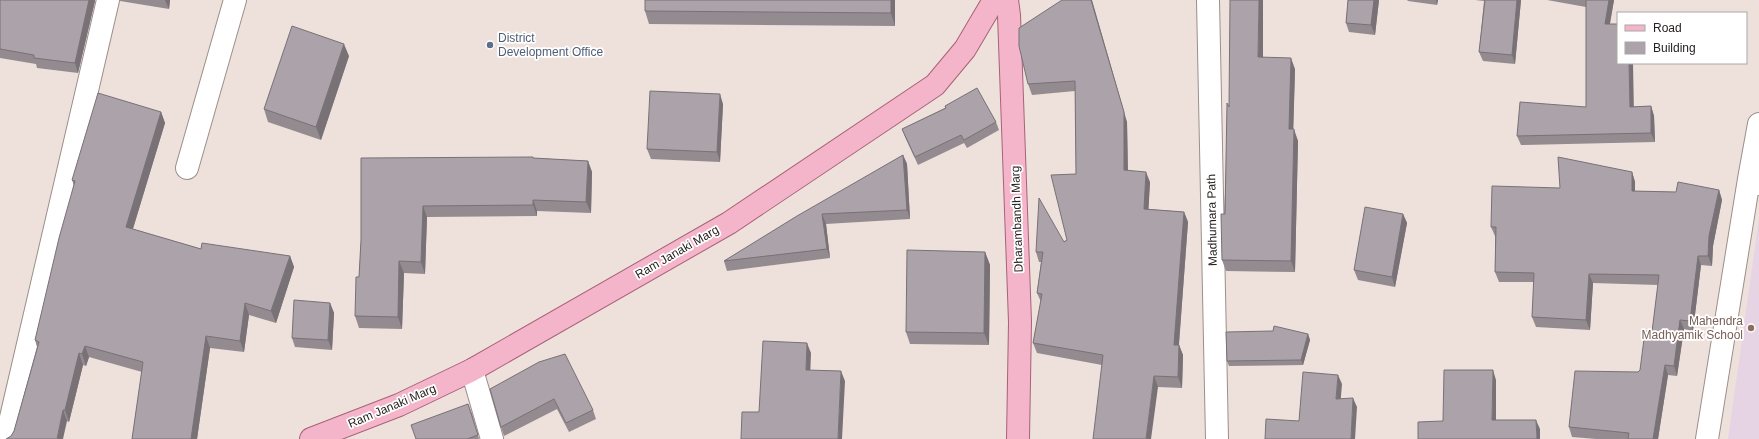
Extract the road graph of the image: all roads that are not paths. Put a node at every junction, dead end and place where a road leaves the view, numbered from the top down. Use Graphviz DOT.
graph roads {
  1 [pos="108,0"];
  2 [pos="235,0"];
  3 [pos="994,0"];
  4 [pos="1007,0"];
  5 [pos="1208,0"];
  6 [pos="1759,124"];
  7 [pos="187,168"];
  8 [pos="1754,182"];
  9 [pos="472,370"];
  10 [pos="6,439"];
  11 [pos="311,439"];
  12 [pos="492,439"];
  13 [pos="1018,439"];
  14 [pos="1217,439"];
  15 [pos="1707,439"];
  1 -- 10 [label="street"];
  2 -- 7 [label="street"];
  3 -- 9 [label="main road, Ram Janaki Marg"];
  4 -- 13 [label="main road, Dharambandh Marg"];
  5 -- 14 [label="street, Madhumara Path"];
  6 -- 8 [label="street"];
  8 -- 15 [label="street"];
  9 -- 11 [label="main road, Ram Janaki Marg"];
  9 -- 12 [label="street"];
}
